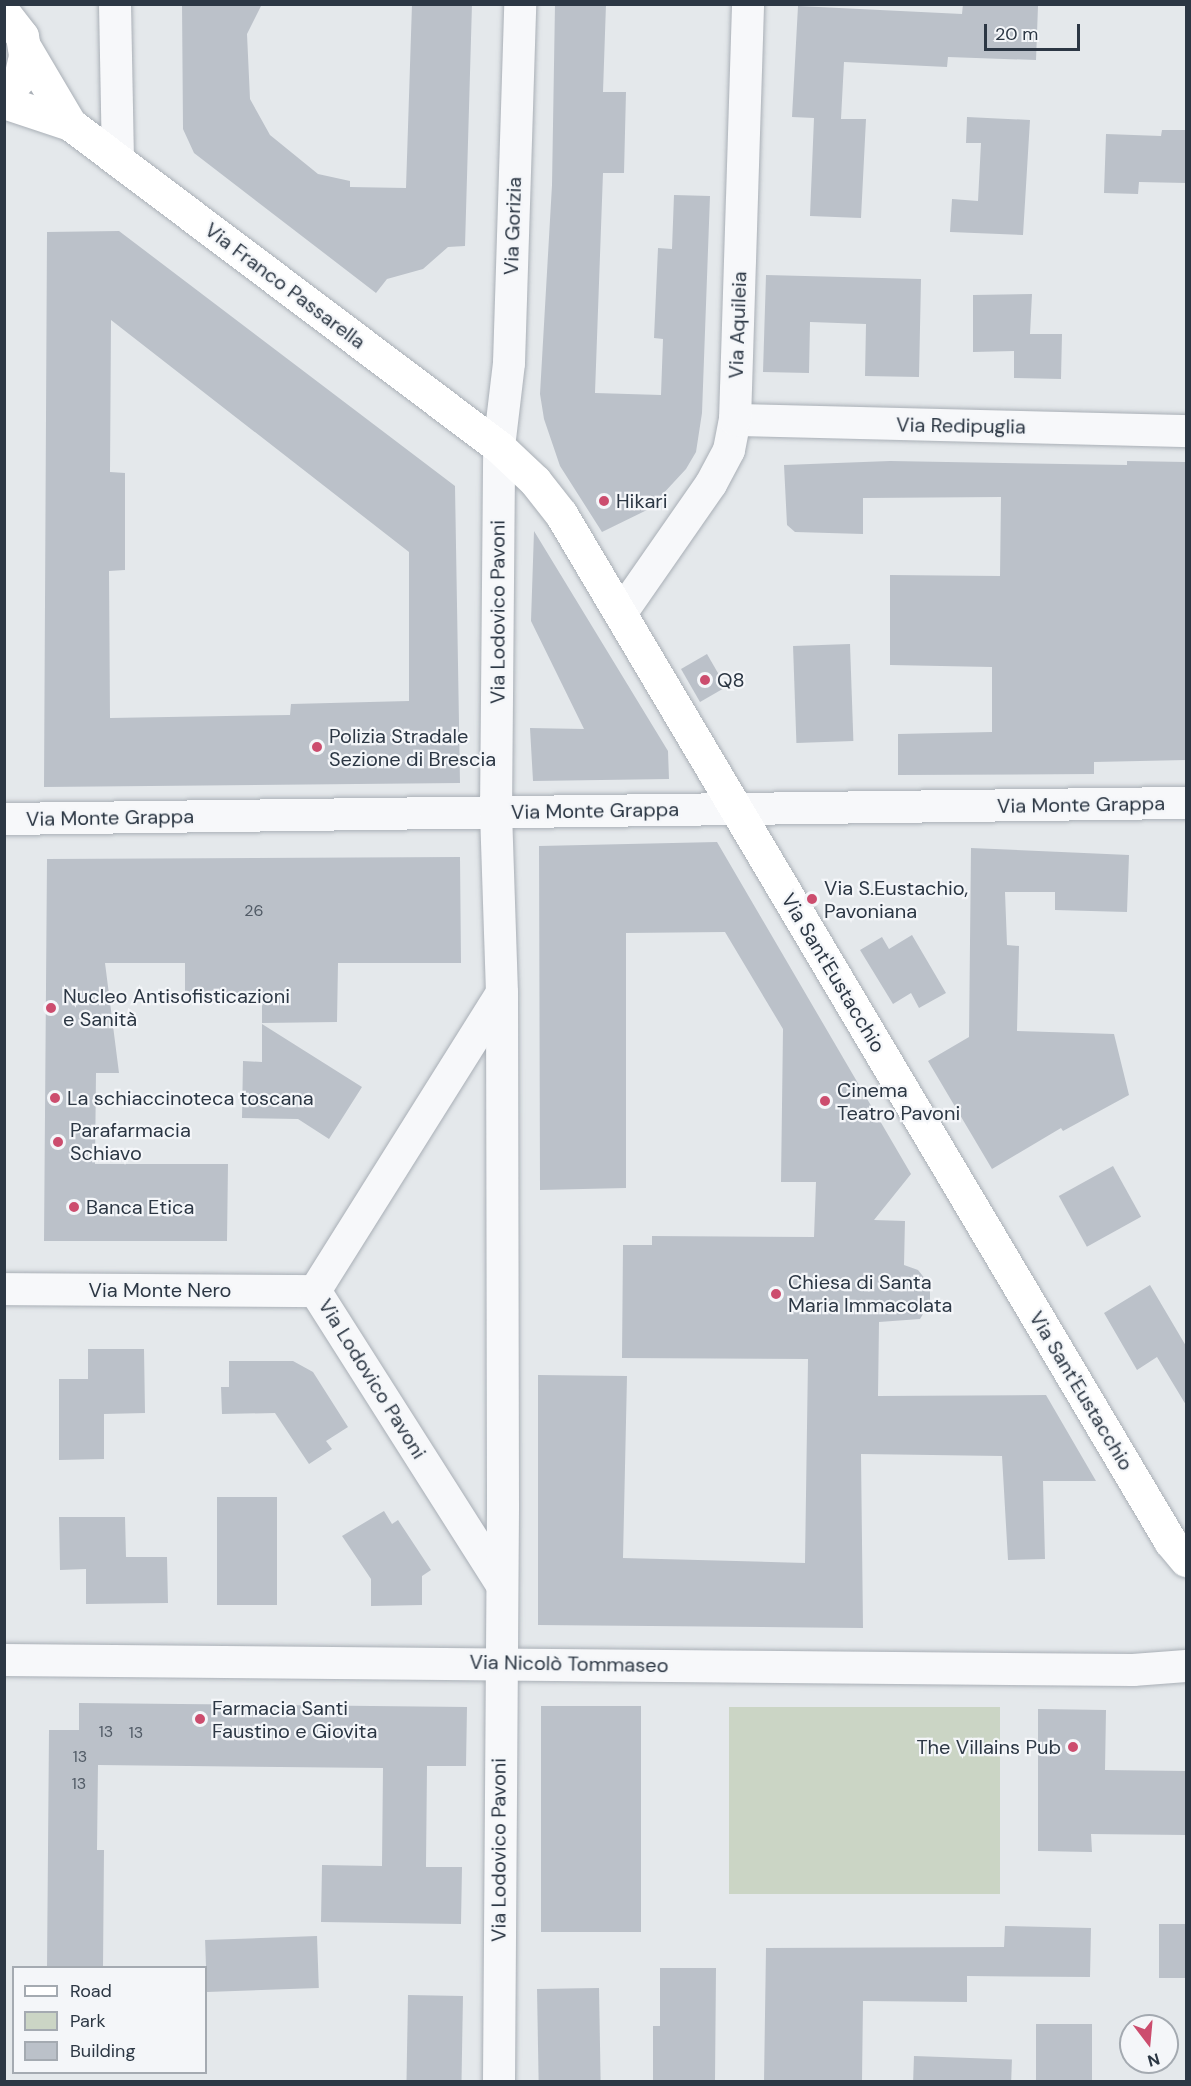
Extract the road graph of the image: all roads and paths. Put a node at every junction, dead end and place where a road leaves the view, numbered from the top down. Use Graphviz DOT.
graph roads {
  1 [pos="115,4"];
  2 [pos="520,4"];
  3 [pos="748,4"];
  4 [pos="12,21"];
  5 [pos="4,96"];
  6 [pos="4,102"];
  7 [pos="70,124"];
  8 [pos="118,159"];
  9 [pos="735,420"];
  10 [pos="1186,431"];
  11 [pos="499,447"];
  12 [pos="622,612"];
  13 [pos="1186,803"];
  14 [pos="735,809"];
  15 [pos="496,812"];
  16 [pos="4,819"];
  17 [pos="502,993"];
  18 [pos="4,1289"];
  19 [pos="315,1291"];
  20 [pos="1178,1550"];
  21 [pos="500,1582"];
  22 [pos="1186,1584"];
  23 [pos="4,1660"];
  24 [pos="499,1663"];
  25 [pos="1186,1666"];
  26 [pos="1133,1670"];
  27 [pos="1186,1680"];
  28 [pos="499,2082"];
  1 -- 8 [label="street"];
  2 -- 11 [label="street, Via Gorizia"];
  3 -- 9 [label="street, Via Aquileia"];
  4 -- 5 [label="street"];
  4 -- 7 [label="street, Via Franco Passarella"];
  6 -- 7 [label="street, Via Franco Passarella"];
  7 -- 8 [label="street, Via Franco Passarella"];
  8 -- 11 [label="street, Via Franco Passarella"];
  9 -- 10 [label="street, Via Redipuglia"];
  9 -- 12 [label="street, Via Aquileia"];
  11 -- 12 [label="street, Via Sant'Eustacchio"];
  11 -- 15 [label="street, Via Lodovico Pavoni"];
  12 -- 14 [label="street, Via Sant'Eustacchio"];
  13 -- 14 [label="street, Via Monte Grappa"];
  14 -- 15 [label="street, Via Monte Grappa"];
  14 -- 20 [label="street, Via Sant'Eustacchio"];
  15 -- 16 [label="street, Via Monte Grappa"];
  15 -- 17 [label="street, Via Lodovico Pavoni"];
  17 -- 19 [label="street, Via Lodovico Pavoni"];
  17 -- 21 [label="street, Via Lodovico Pavoni"];
  18 -- 19 [label="street, Via Monte Nero"];
  19 -- 21 [label="street, Via Lodovico Pavoni"];
  20 -- 22 [label="street, Via Sant'Eustacchio"];
  21 -- 24 [label="street, Via Lodovico Pavoni"];
  23 -- 24 [label="street, Via Nicolò Tommaseo"];
  24 -- 26 [label="street, Via Nicolò Tommaseo"];
  24 -- 28 [label="street, Via Lodovico Pavoni"];
  25 -- 26 [label="street, Via Nicolò Tommaseo"];
  26 -- 27 [label="street, Via Nicolò Tommaseo"];
}
